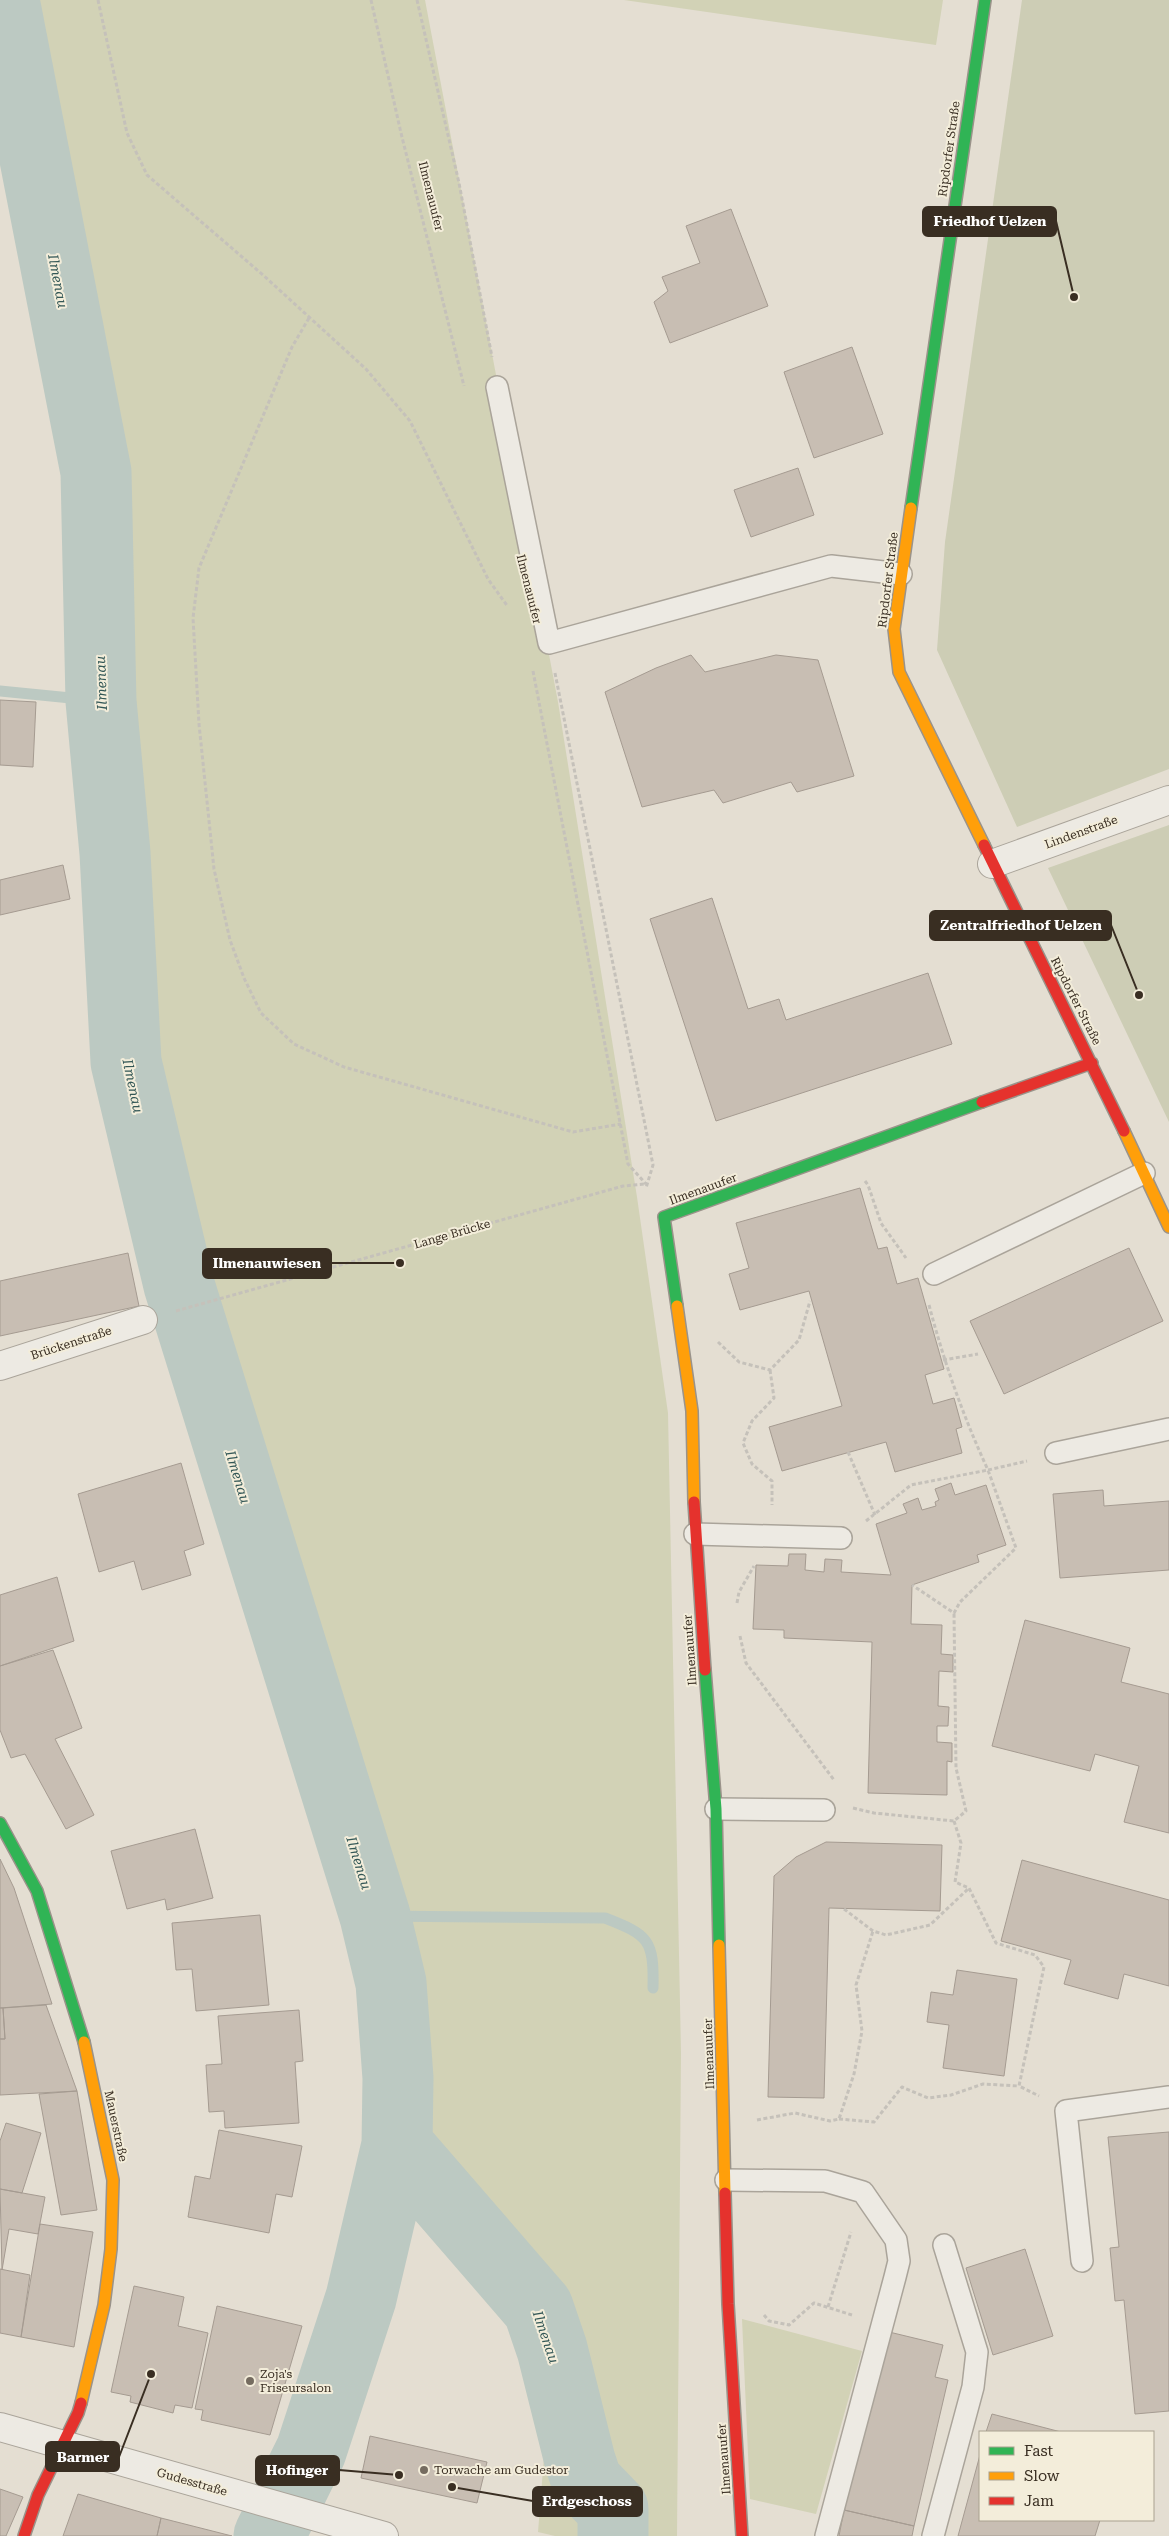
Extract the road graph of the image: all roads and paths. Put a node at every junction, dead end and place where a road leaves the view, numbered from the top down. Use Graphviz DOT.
graph roads {
  1 [pos="98,0"];
  2 [pos="371,0"];
  3 [pos="417,0"];
  4 [pos="985,0"];
  5 [pos="309,318"];
  6 [pos="498,387"];
  7 [pos="466,392"];
  8 [pos="901,574"];
  9 [pos="509,609"];
  10 [pos="549,643"];
  11 [pos="531,661"];
  12 [pos="1169,800"];
  13 [pos="992,864"];
  14 [pos="1092,1063"];
  15 [pos="621,1124"];
  16 [pos="838,1154"];
  17 [pos="1144,1173"];
  18 [pos="646,1184"];
  19 [pos="1169,1227"];
  20 [pos="928,1277"];
  21 [pos="810,1301"];
  22 [pos="143,1320"];
  23 [pos="716,1340"];
  24 [pos="978,1354"];
  25 [pos="943,1360"];
  26 [pos="0,1366"];
  27 [pos="770,1370"];
  28 [pos="1169,1429"];
  29 [pos="848,1452"];
  30 [pos="1056,1453"];
  31 [pos="988,1470"];
  32 [pos="875,1515"];
  33 [pos="695,1534"];
  34 [pos="772,1537"];
  35 [pos="841,1538"];
  36 [pos="912,1585"];
  37 [pos="737,1610"];
  38 [pos="954,1614"];
  39 [pos="738,1627"];
  40 [pos="846,1806"];
  41 [pos="716,1809"];
  42 [pos="824,1810"];
  43 [pos="954,1821"];
  44 [pos="0,1823"];
  45 [pos="969,1888"];
  46 [pos="844,1909"];
  47 [pos="873,1931"];
  48 [pos="1019,2086"];
  49 [pos="1169,2097"];
  50 [pos="1066,2111"];
  51 [pos="839,2119"];
  52 [pos="724,2123"];
  53 [pos="726,2180"];
  54 [pos="944,2245"];
  55 [pos="1082,2261"];
  56 [pos="728,2304"];
  57 [pos="880,2326"];
  58 [pos="0,2427"];
  59 [pos="63,2444"];
  60 [pos="24,2536"];
  61 [pos="384,2536"];
  62 [pos="742,2536"];
  63 [pos="826,2536"];
  64 [pos="933,2536"];
  1 -- 5 [label="path"];
  2 -- 7 [label="path, Ilmenauufer"];
  3 -- 6 [label="path"];
  4 -- 8 [label="street, Ripdorfer Straße"];
  5 -- 9 [label="path"];
  5 -- 15 [label="path"];
  6 -- 10 [label="lane"];
  8 -- 10 [label="lane"];
  8 -- 13 [label="street, Ripdorfer Straße"];
  10 -- 18 [label="path"];
  11 -- 15 [label="path"];
  12 -- 13 [label="street, Lindenstraße"];
  13 -- 14 [label="street, Ripdorfer Straße"];
  14 -- 16 [label="street, Ilmenauufer"];
  14 -- 17 [label="street, Ripdorfer Straße"];
  15 -- 18 [label="path"];
  16 -- 20 [label="path"];
  16 -- 33 [label="street, Ilmenauufer"];
  17 -- 19 [label="street, Ripdorfer Straße"];
  17 -- 20 [label="lane"];
  18 -- 22 [label="path, Lange Brücke"];
  20 -- 25 [label="path"];
  21 -- 27 [label="path"];
  22 -- 26 [label="street, Brückenstraße"];
  23 -- 27 [label="path"];
  24 -- 25 [label="path"];
  25 -- 31 [label="path"];
  27 -- 34 [label="path"];
  28 -- 30 [label="lane"];
  29 -- 32 [label="path"];
  30 -- 31 [label="path"];
  31 -- 32 [label="path"];
  31 -- 38 [label="path"];
  32 -- 35 [label="path"];
  33 -- 34 [label="lane"];
  33 -- 41 [label="street, Ilmenauufer"];
  34 -- 35 [label="lane"];
  34 -- 37 [label="path"];
  36 -- 38 [label="path"];
  38 -- 43 [label="path"];
  39 -- 40 [label="path"];
  40 -- 42 [label="path"];
  40 -- 43 [label="path"];
  41 -- 42 [label="lane"];
  41 -- 52 [label="street, Ilmenauufer"];
  43 -- 45 [label="path"];
  44 -- 59 [label="street, Mauerstraße"];
  45 -- 47 [label="path"];
  45 -- 48 [label="path"];
  46 -- 47 [label="path"];
  47 -- 51 [label="path"];
  48 -- 50 [label="path"];
  48 -- 51 [label="path"];
  49 -- 50 [label="lane"];
  50 -- 55 [label="lane"];
  51 -- 52 [label="path"];
  52 -- 53 [label="street, Ilmenauufer"];
  53 -- 56 [label="street, Ilmenauufer"];
  53 -- 57 [label="lane"];
  54 -- 64 [label="lane"];
  56 -- 57 [label="path"];
  56 -- 62 [label="street, Ilmenauufer"];
  57 -- 63 [label="lane"];
  58 -- 59 [label="street, Gudesstraße"];
  59 -- 60 [label="street, Mauerstraße"];
  59 -- 61 [label="street, Gudesstraße"];
}
